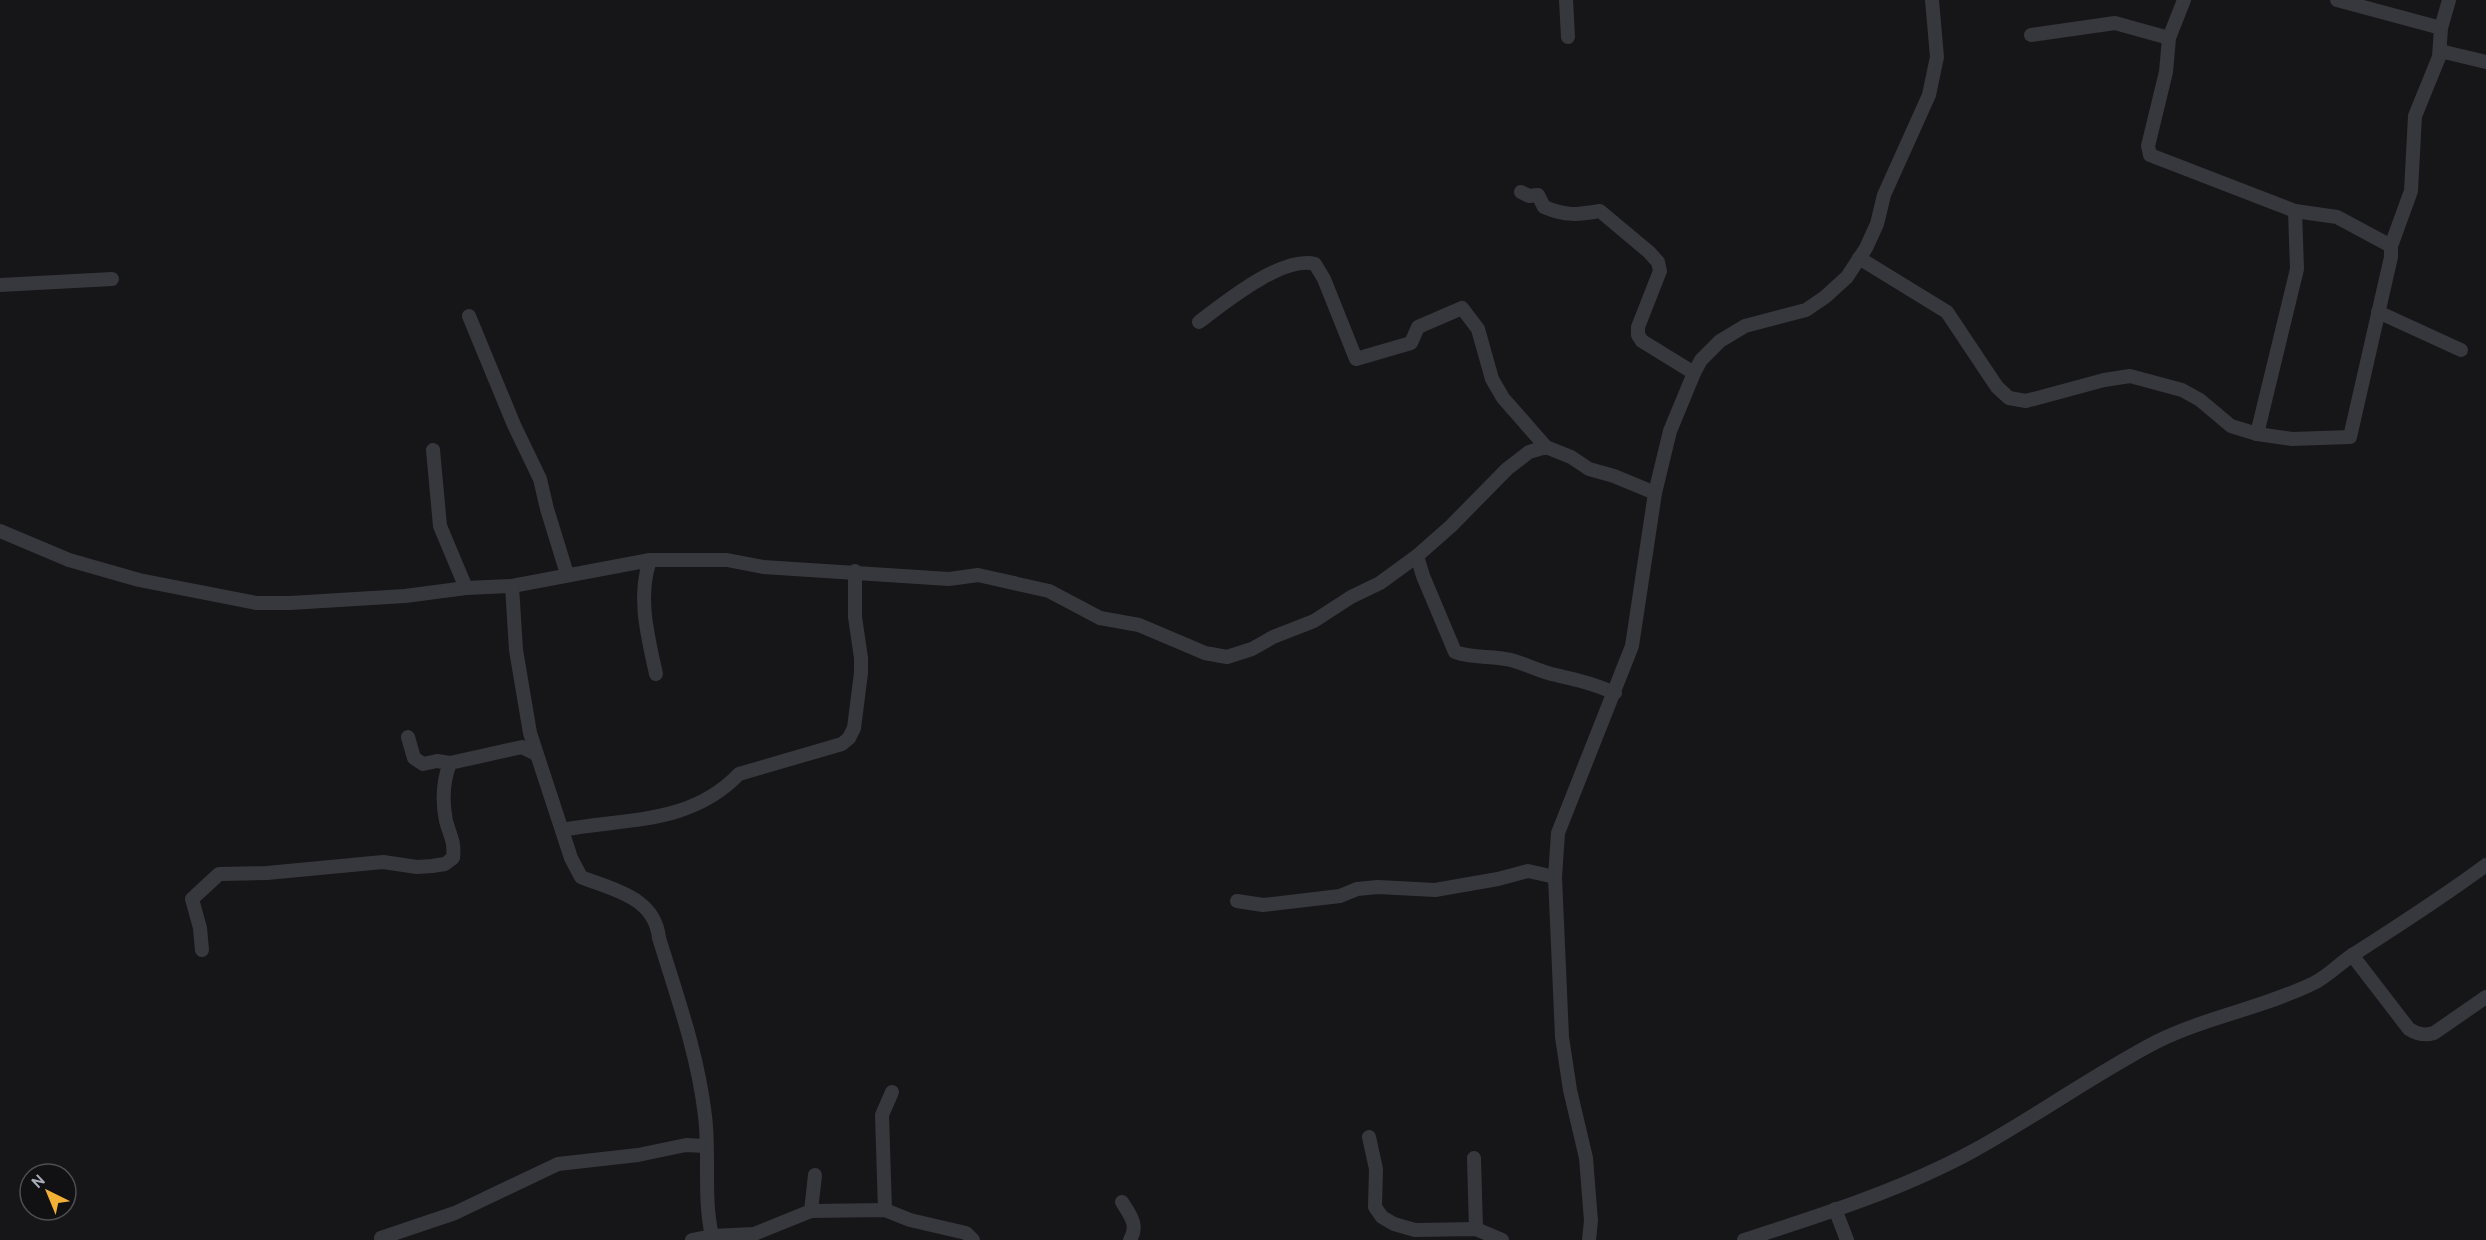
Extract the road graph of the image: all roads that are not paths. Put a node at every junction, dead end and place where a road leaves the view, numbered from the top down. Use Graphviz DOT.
graph roads {
  1 [pos="1566,0"];
  2 [pos="1932,0"];
  3 [pos="2184,0"];
  4 [pos="2337,0"];
  5 [pos="2449,0"];
  6 [pos="2441,28"];
  7 [pos="2031,36"];
  8 [pos="1568,37"];
  9 [pos="2169,38"];
  10 [pos="2440,51"];
  11 [pos="2486,62"];
  12 [pos="1521,192"];
  13 [pos="2295,211"];
  14 [pos="2391,246"];
  15 [pos="1860,258"];
  16 [pos="112,279"];
  17 [pos="0,285"];
  18 [pos="2378,312"];
  19 [pos="469,316"];
  20 [pos="1200,322"];
  21 [pos="2462,350"];
  22 [pos="1694,373"];
  23 [pos="2257,434"];
  24 [pos="1546,447"];
  25 [pos="433,450"];
  26 [pos="1655,493"];
  27 [pos="0,531"];
  28 [pos="1417,556"];
  29 [pos="651,560"];
  30 [pos="855,571"];
  31 [pos="567,574"];
  32 [pos="512,586"];
  33 [pos="466,588"];
  34 [pos="656,674"];
  35 [pos="1615,693"];
  36 [pos="530,733"];
  37 [pos="408,737"];
  38 [pos="522,747"];
  39 [pos="536,754"];
  40 [pos="450,763"];
  41 [pos="562,830"];
  42 [pos="2486,865"];
  43 [pos="1555,877"];
  44 [pos="1238,901"];
  45 [pos="202,950"];
  46 [pos="2352,955"];
  47 [pos="2486,997"];
  48 [pos="892,1092"];
  49 [pos="1370,1137"];
  50 [pos="705,1146"];
  51 [pos="1474,1158"];
  52 [pos="815,1175"];
  53 [pos="1122,1202"];
  54 [pos="1835,1209"];
  55 [pos="885,1210"];
  56 [pos="811,1211"];
  57 [pos="1476,1229"];
  58 [pos="1414,1235"];
  59 [pos="712,1236"];
  60 [pos="754,1237"];
  61 [pos="381,1238"];
  62 [pos="692,1240"];
  63 [pos="973,1240"];
  64 [pos="1130,1240"];
  65 [pos="1502,1240"];
  66 [pos="1589,1240"];
  67 [pos="1744,1240"];
  68 [pos="1846,1240"];
  1 -- 8 [label="street"];
  2 -- 15 [label="street"];
  3 -- 9 [label="street"];
  4 -- 6 [label="street"];
  5 -- 6 [label="street"];
  6 -- 10 [label="street"];
  7 -- 9 [label="street"];
  9 -- 13 [label="street"];
  10 -- 11 [label="street"];
  10 -- 14 [label="street"];
  12 -- 22 [label="street"];
  13 -- 14 [label="street"];
  13 -- 23 [label="street"];
  14 -- 18 [label="street"];
  15 -- 22 [label="street"];
  15 -- 23 [label="street"];
  16 -- 17 [label="street"];
  18 -- 21 [label="street"];
  18 -- 23 [label="street"];
  19 -- 31 [label="street"];
  20 -- 24 [label="street"];
  22 -- 26 [label="street"];
  24 -- 26 [label="street"];
  24 -- 28 [label="street"];
  25 -- 33 [label="street"];
  26 -- 35 [label="street"];
  27 -- 33 [label="street"];
  28 -- 30 [label="street"];
  28 -- 35 [label="street"];
  29 -- 30 [label="street"];
  29 -- 31 [label="street"];
  29 -- 34 [label="street"];
  30 -- 41 [label="street"];
  31 -- 32 [label="street"];
  32 -- 33 [label="street"];
  32 -- 36 [label="street"];
  35 -- 43 [label="street"];
  36 -- 38 [label="street"];
  36 -- 39 [label="street"];
  37 -- 40 [label="street"];
  38 -- 39 [label="street"];
  38 -- 40 [label="street"];
  39 -- 41 [label="street"];
  40 -- 45 [label="street"];
  41 -- 50 [label="street"];
  42 -- 46 [label="street"];
  43 -- 44 [label="street"];
  43 -- 66 [label="street"];
  46 -- 47 [label="street"];
  46 -- 54 [label="street"];
  48 -- 55 [label="street"];
  49 -- 58 [label="street"];
  50 -- 59 [label="street"];
  50 -- 61 [label="street"];
  51 -- 57 [label="street"];
  52 -- 56 [label="street"];
  53 -- 64 [label="street"];
  54 -- 67 [label="street"];
  54 -- 68 [label="street"];
  55 -- 56 [label="street"];
  55 -- 63 [label="street"];
  56 -- 60 [label="street"];
  57 -- 58 [label="street"];
  57 -- 65 [label="street"];
  59 -- 60 [label="street"];
  59 -- 62 [label="street"];
}
